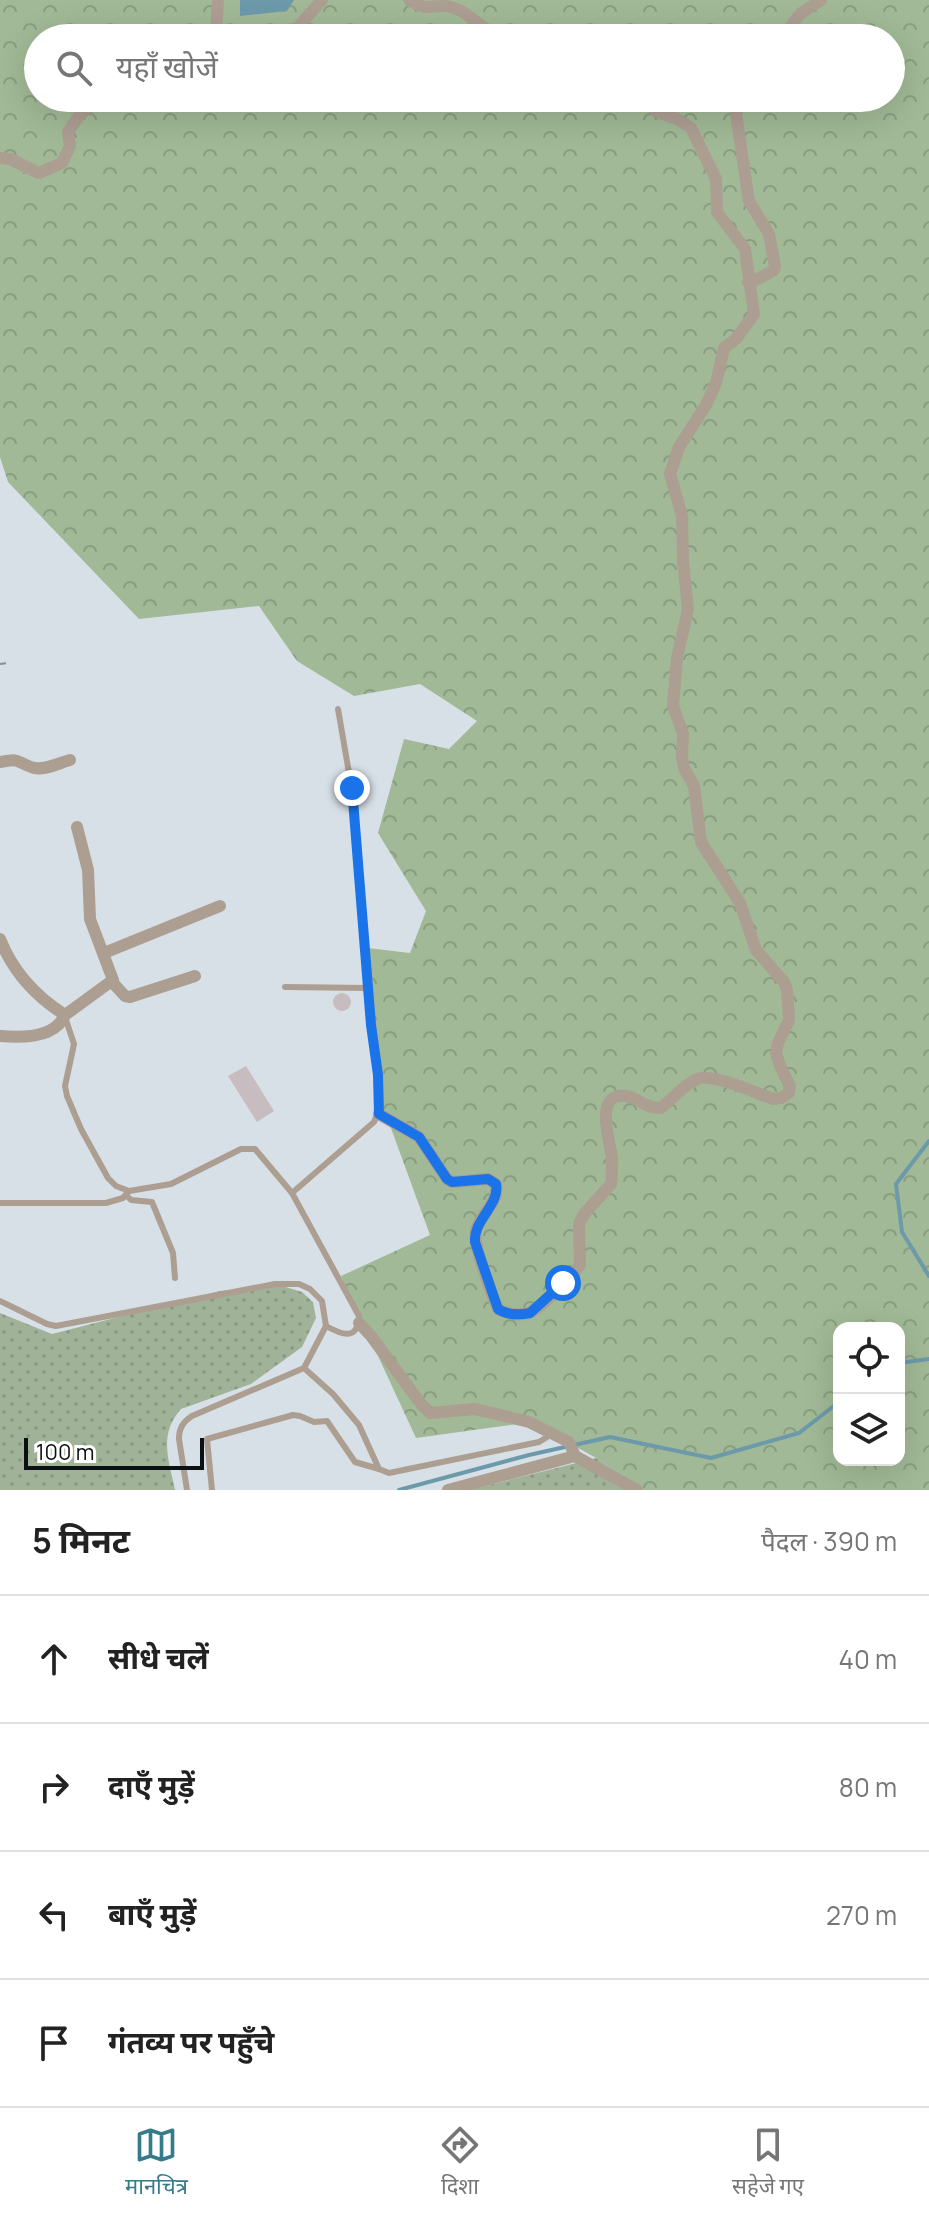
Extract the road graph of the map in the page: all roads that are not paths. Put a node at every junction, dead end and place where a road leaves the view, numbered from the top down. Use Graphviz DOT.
graph roads {
  1 [pos="218,0"];
  2 [pos="322,0"];
  3 [pos="409,0"];
  4 [pos="821,0"];
  5 [pos="215,24"];
  6 [pos="301,24"];
  7 [pos="480,24"];
  8 [pos="792,24"];
  9 [pos="82,112"];
  10 [pos="658,112"];
  11 [pos="737,112"];
  12 [pos="0,158"];
  13 [pos="748,282"];
  14 [pos="338,709"];
  15 [pos="70,760"];
  16 [pos="0,762"];
  17 [pos="77,827"];
  18 [pos="220,906"];
  19 [pos="0,939"];
  20 [pos="104,953"];
  21 [pos="195,976"];
  22 [pos="112,982"];
  23 [pos="285,987"];
  24 [pos="368,988"];
  25 [pos="65,1015"];
  26 [pos="0,1036"];
  27 [pos="379,1114"];
  28 [pos="128,1193"];
  29 [pos="292,1193"];
  30 [pos="0,1203"];
  31 [pos="175,1278"];
  32 [pos="0,1301"];
  33 [pos="359,1323"];
  34 [pos="326,1326"];
  35 [pos="304,1368"];
  36 [pos="552,1434"];
  37 [pos="575,1456"];
  38 [pos="379,1469"];
  39 [pos="620,1486"];
  40 [pos="187,1490"];
  41 [pos="212,1490"];
  42 [pos="448,1490"];
  43 [pos="637,1490"];
  1 -- 5 [label="street"];
  2 -- 6 [label="street"];
  3 -- 7 [label="street"];
  4 -- 8 [label="street"];
  9 -- 12 [label="street"];
  10 -- 13 [label="street"];
  11 -- 13 [label="street"];
  13 -- 27 [label="street"];
  14 -- 24 [label="lane"];
  15 -- 16 [label="street"];
  17 -- 20 [label="street"];
  18 -- 20 [label="street"];
  19 -- 25 [label="street"];
  20 -- 22 [label="street"];
  21 -- 22 [label="street"];
  22 -- 25 [label="street"];
  23 -- 24 [label="lane"];
  24 -- 27 [label="lane"];
  25 -- 26 [label="street"];
  25 -- 28 [label="lane"];
  27 -- 29 [label="lane"];
  28 -- 29 [label="lane"];
  28 -- 30 [label="lane"];
  28 -- 31 [label="lane"];
  29 -- 33 [label="lane"];
  32 -- 34 [label="lane"];
  33 -- 34 [label="lane"];
  33 -- 36 [label="street"];
  34 -- 35 [label="lane"];
  35 -- 38 [label="lane"];
  35 -- 40 [label="lane"];
  36 -- 37 [label="street"];
  36 -- 38 [label="lane"];
  37 -- 39 [label="street"];
  37 -- 42 [label="street"];
  38 -- 41 [label="lane"];
  39 -- 43 [label="street"];
}
